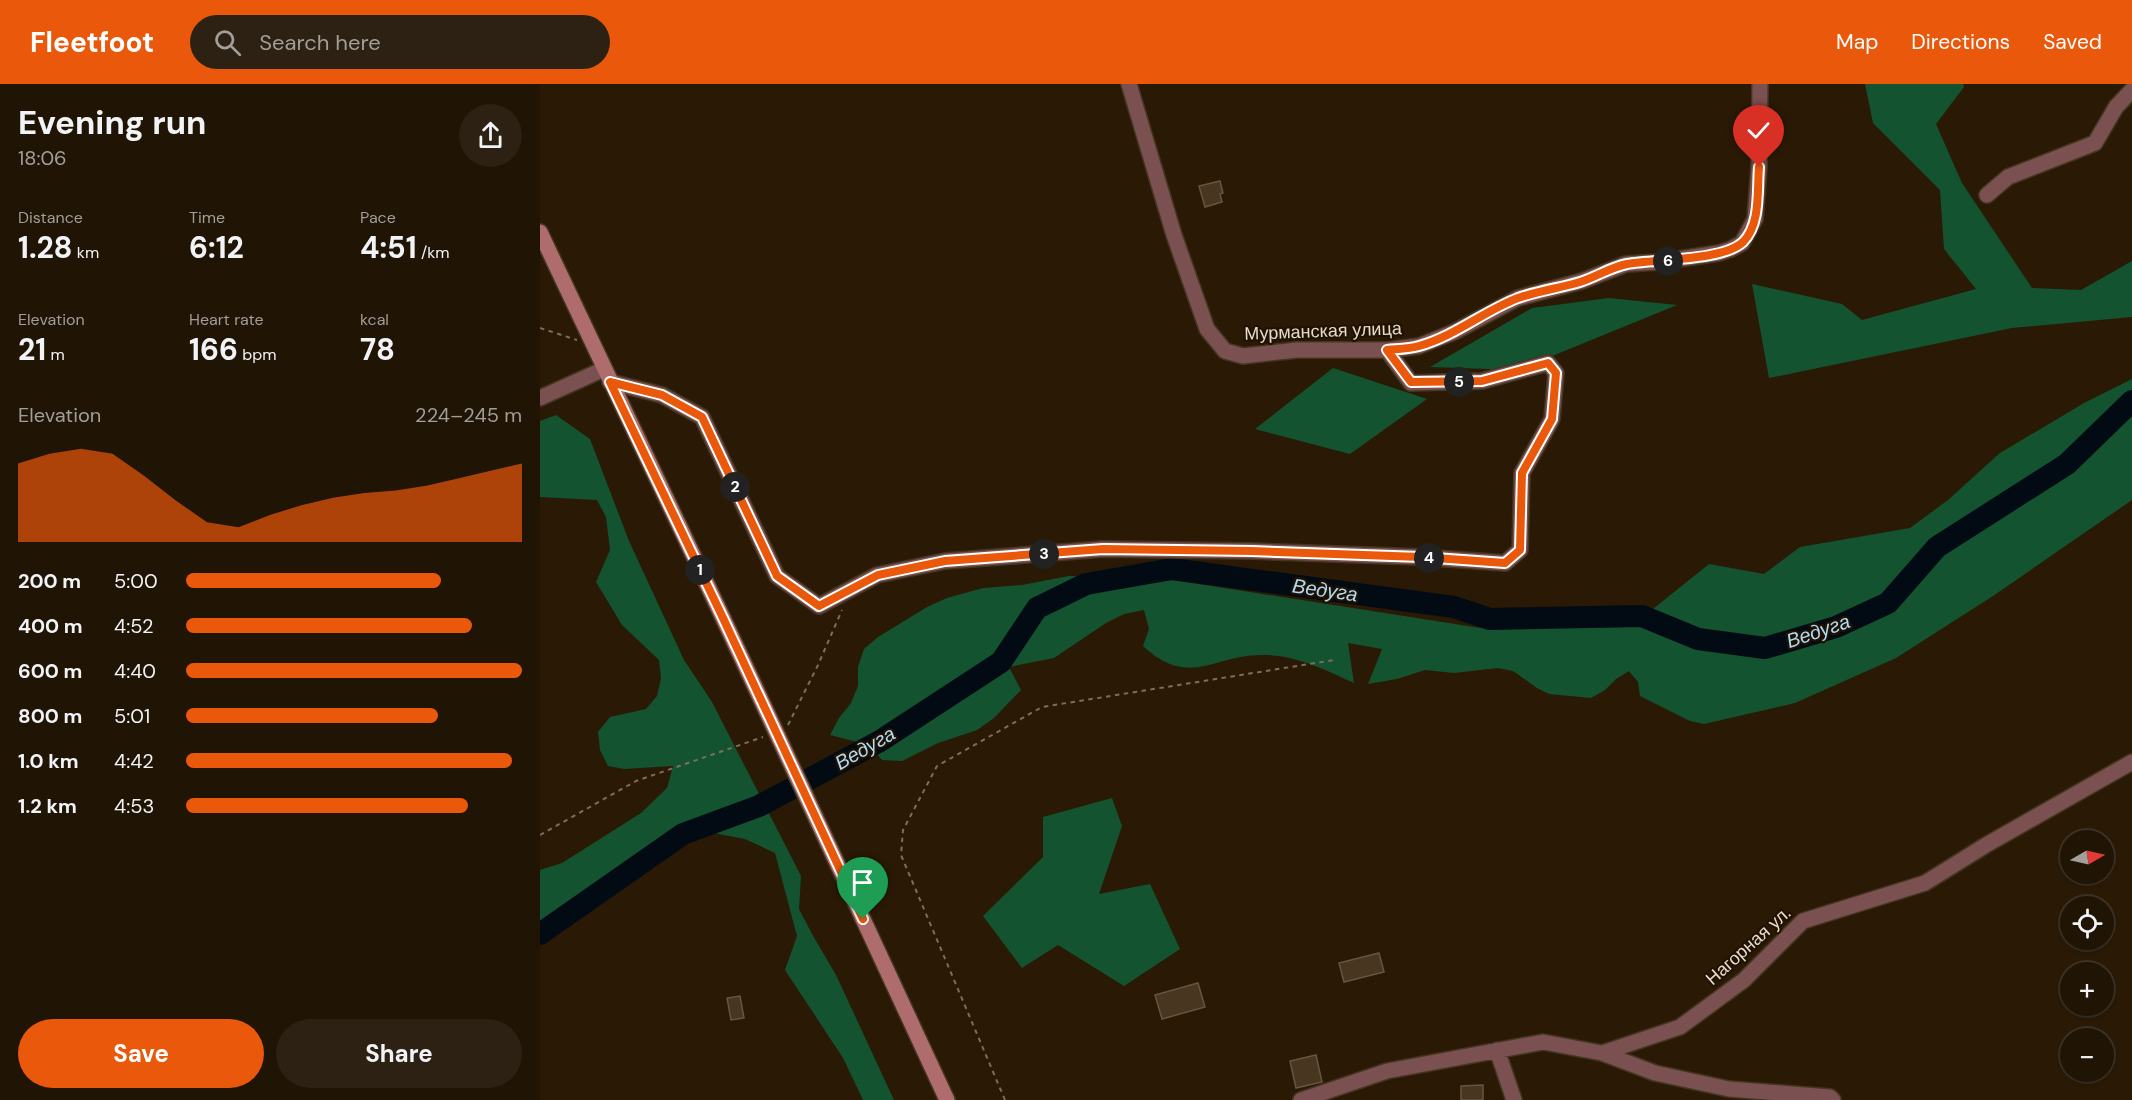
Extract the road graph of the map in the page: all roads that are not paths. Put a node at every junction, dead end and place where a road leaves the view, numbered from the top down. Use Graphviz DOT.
graph roads {
  1 [pos="1129,84"];
  2 [pos="1760,84"];
  3 [pos="2132,90"];
  4 [pos="1987,195"];
  5 [pos="540,232"];
  6 [pos="1387,350"];
  7 [pos="607,375"];
  8 [pos="540,398"];
  9 [pos="2132,762"];
  10 [pos="1497,1050"];
  11 [pos="1602,1053"];
  12 [pos="947,1100"];
  13 [pos="1301,1100"];
  14 [pos="1515,1100"];
  15 [pos="1833,1100"];
  1 -- 6 [label="street, Мурманская улица"];
  2 -- 6 [label="street, Мурманская улица"];
  3 -- 4 [label="street"];
  5 -- 7 [label="main road"];
  6 -- 7 [label="street"];
  7 -- 8 [label="street"];
  7 -- 12 [label="main road, bridge"];
  9 -- 11 [label="street, Нагорная ул."];
  10 -- 11 [label="street, Нагорная ул."];
  10 -- 13 [label="street, Нагорная ул."];
  10 -- 14 [label="street"];
  11 -- 15 [label="street"];
}
